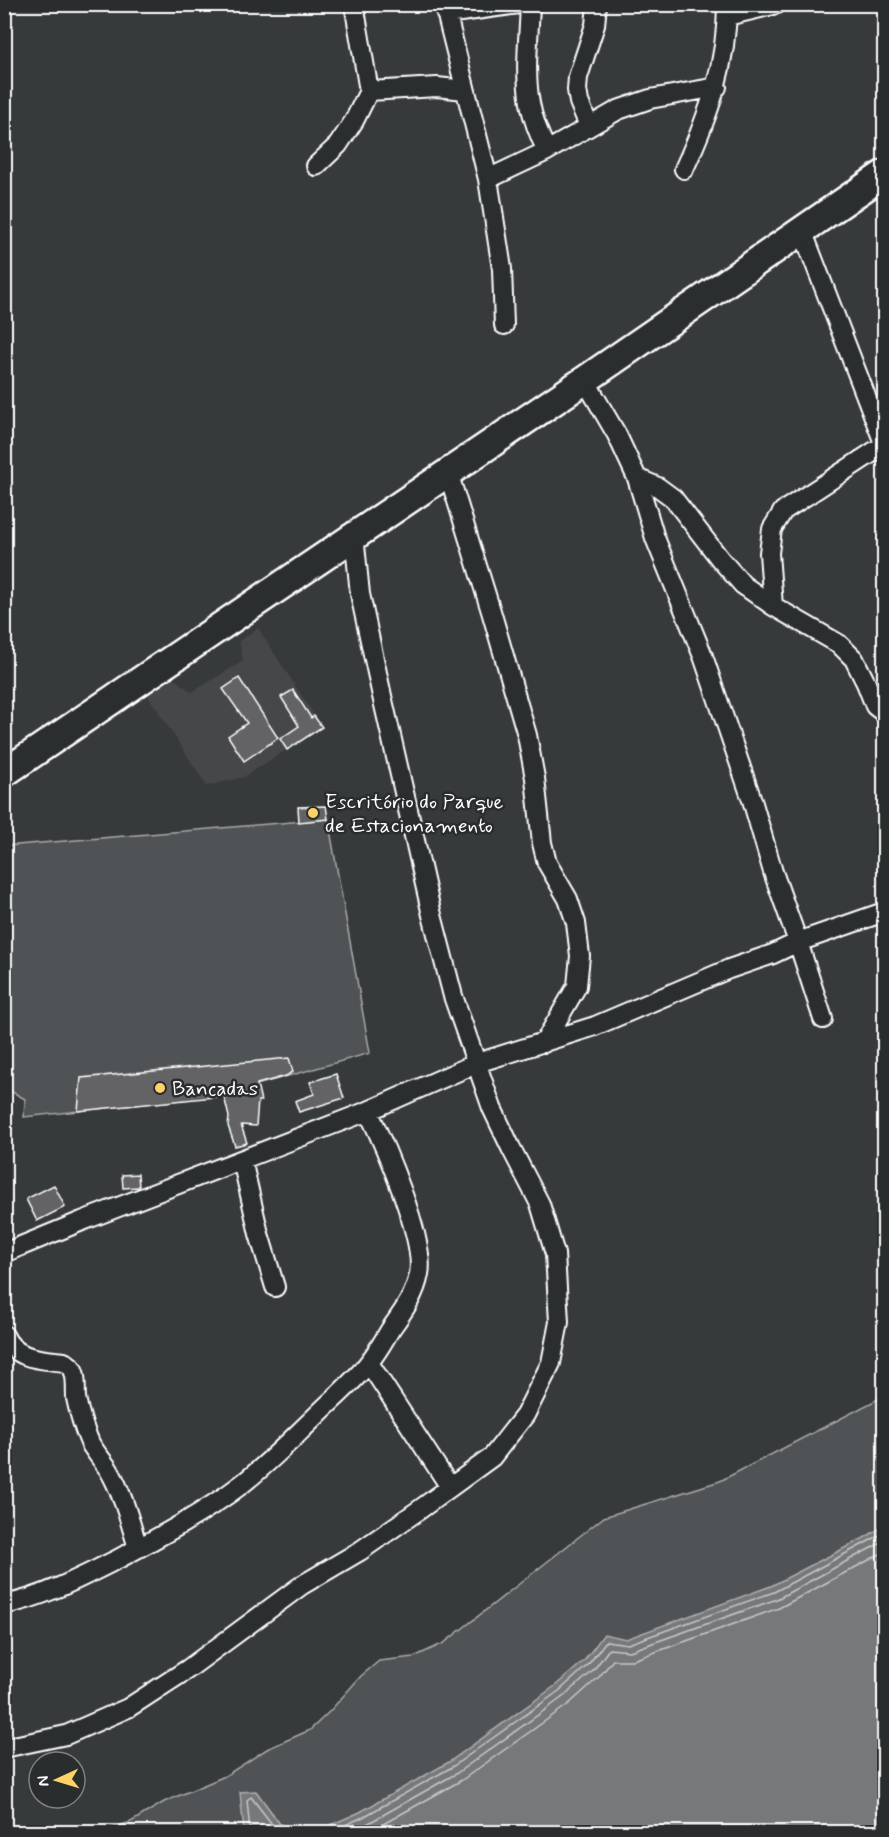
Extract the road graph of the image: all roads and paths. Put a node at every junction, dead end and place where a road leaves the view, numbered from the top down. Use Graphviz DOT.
graph roads {
  1 [pos="354,4"];
  2 [pos="519,4"];
  3 [pos="530,4"];
  4 [pos="597,4"];
  5 [pos="777,4"];
  6 [pos="445,9"];
  7 [pos="727,10"];
  8 [pos="717,87"];
  9 [pos="465,90"];
  10 [pos="369,91"];
  11 [pos="589,126"];
  12 [pos="547,151"];
  13 [pos="316,166"];
  14 [pos="684,169"];
  15 [pos="885,174"];
  16 [pos="488,179"];
  17 [pos="802,230"];
  18 [pos="504,325"];
  19 [pos="585,380"];
  20 [pos="885,444"];
  21 [pos="448,472"];
  22 [pos="637,478"];
  23 [pos="354,535"];
  24 [pos="773,606"];
  25 [pos="884,715"];
  26 [pos="4,773"];
  27 [pos="885,912"];
  28 [pos="798,942"];
  29 [pos="823,1019"];
  30 [pos="544,1043"];
  31 [pos="477,1063"];
  32 [pos="368,1111"];
  33 [pos="242,1160"];
  34 [pos="4,1253"];
  35 [pos="275,1287"];
  36 [pos="4,1335"];
  37 [pos="369,1363"];
  38 [pos="450,1487"];
  39 [pos="138,1548"];
  40 [pos="4,1605"];
  41 [pos="4,1748"];
  1 -- 10 [label="street"];
  2 -- 6 [label="street"];
  3 -- 12 [label="street"];
  4 -- 11 [label="street"];
  5 -- 7 [label="street"];
  6 -- 9 [label="street"];
  7 -- 8 [label="street"];
  8 -- 11 [label="street"];
  8 -- 14 [label="street"];
  9 -- 10 [label="street"];
  9 -- 16 [label="street"];
  10 -- 13 [label="street"];
  11 -- 12 [label="street"];
  12 -- 16 [label="street"];
  15 -- 17 [label="main road"];
  16 -- 18 [label="street"];
  17 -- 19 [label="main road"];
  17 -- 20 [label="street"];
  19 -- 21 [label="main road"];
  19 -- 22 [label="street"];
  20 -- 24 [label="street"];
  21 -- 23 [label="main road"];
  21 -- 30 [label="street"];
  22 -- 24 [label="street"];
  22 -- 28 [label="street"];
  23 -- 26 [label="main road"];
  23 -- 31 [label="street"];
  24 -- 25 [label="street"];
  27 -- 28 [label="street"];
  28 -- 29 [label="street"];
  28 -- 30 [label="street"];
  30 -- 31 [label="street"];
  31 -- 32 [label="street"];
  31 -- 38 [label="street"];
  32 -- 33 [label="street"];
  32 -- 37 [label="street"];
  33 -- 34 [label="street"];
  33 -- 35 [label="street"];
  36 -- 39 [label="street"];
  37 -- 38 [label="street"];
  37 -- 39 [label="street"];
  38 -- 41 [label="street"];
  39 -- 40 [label="street"];
}
